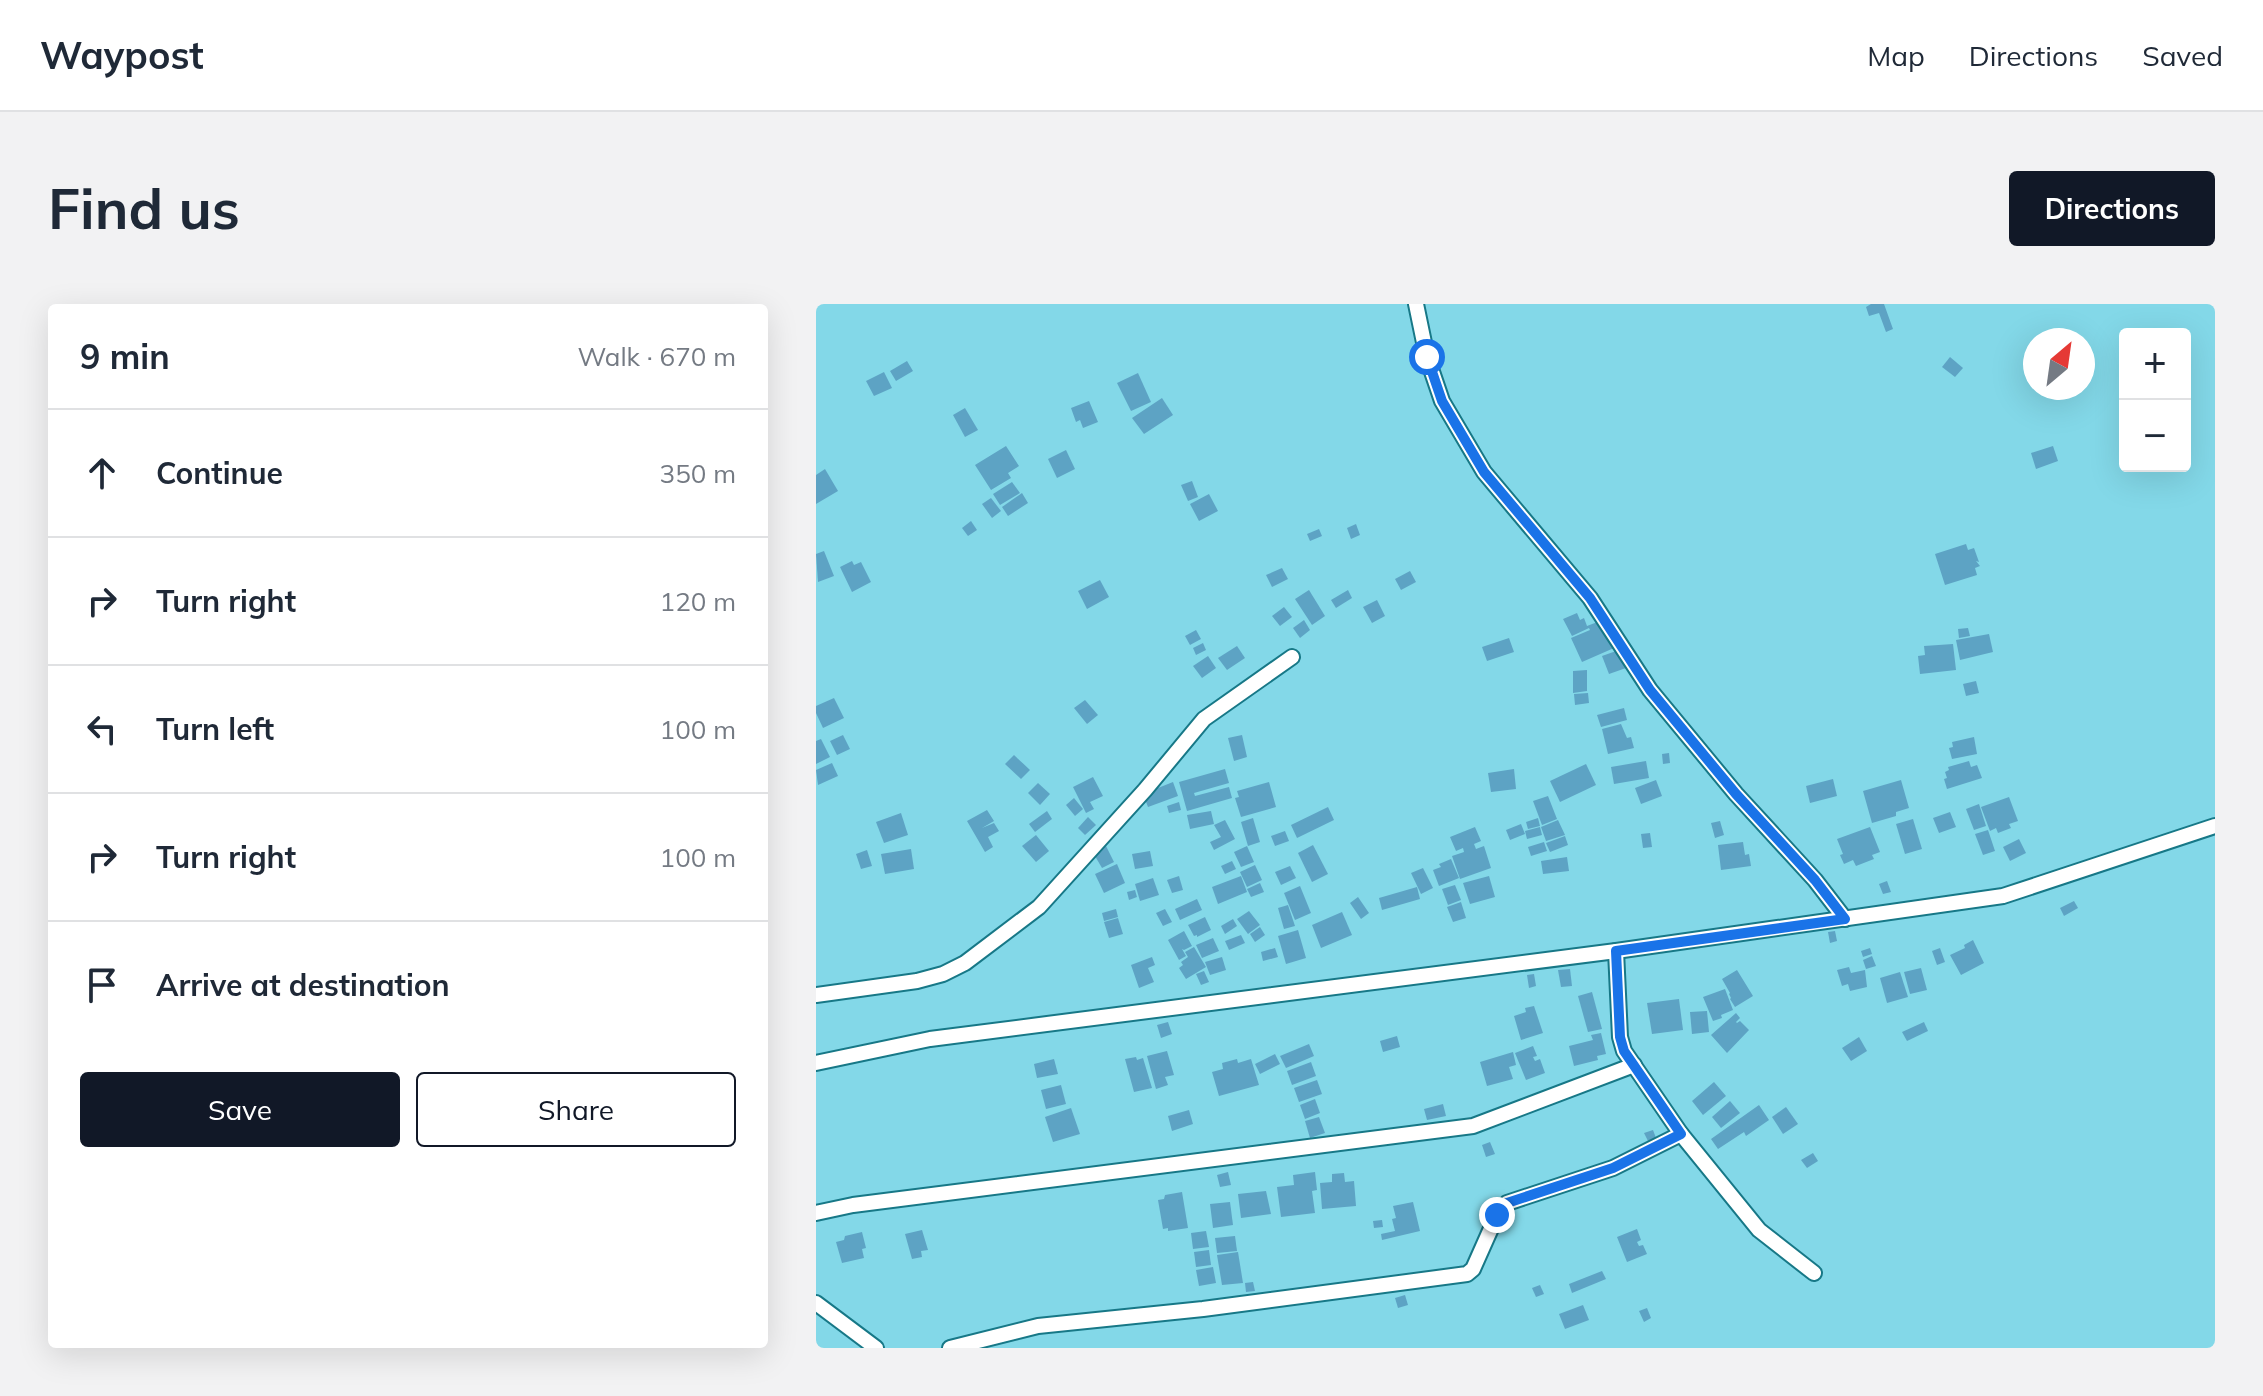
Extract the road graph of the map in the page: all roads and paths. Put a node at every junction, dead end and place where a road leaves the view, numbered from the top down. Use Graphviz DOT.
graph roads {
  1 [pos="1416,304"];
  2 [pos="1292,657"];
  3 [pos="2215,826"];
  4 [pos="1845,919"];
  5 [pos="1616,951"];
  6 [pos="816,995"];
  7 [pos="816,1063"];
  8 [pos="1634,1065"];
  9 [pos="1681,1134"];
  10 [pos="816,1213"];
  11 [pos="1814,1273"];
  12 [pos="816,1303"];
  13 [pos="876,1348"];
  14 [pos="950,1348"];
  1 -- 4 [label="street"];
  2 -- 6 [label="street"];
  3 -- 4 [label="street"];
  4 -- 5 [label="street"];
  5 -- 7 [label="street"];
  5 -- 8 [label="street"];
  8 -- 9 [label="street"];
  8 -- 10 [label="street"];
  9 -- 11 [label="street"];
  9 -- 14 [label="street"];
  12 -- 13 [label="street"];
}
